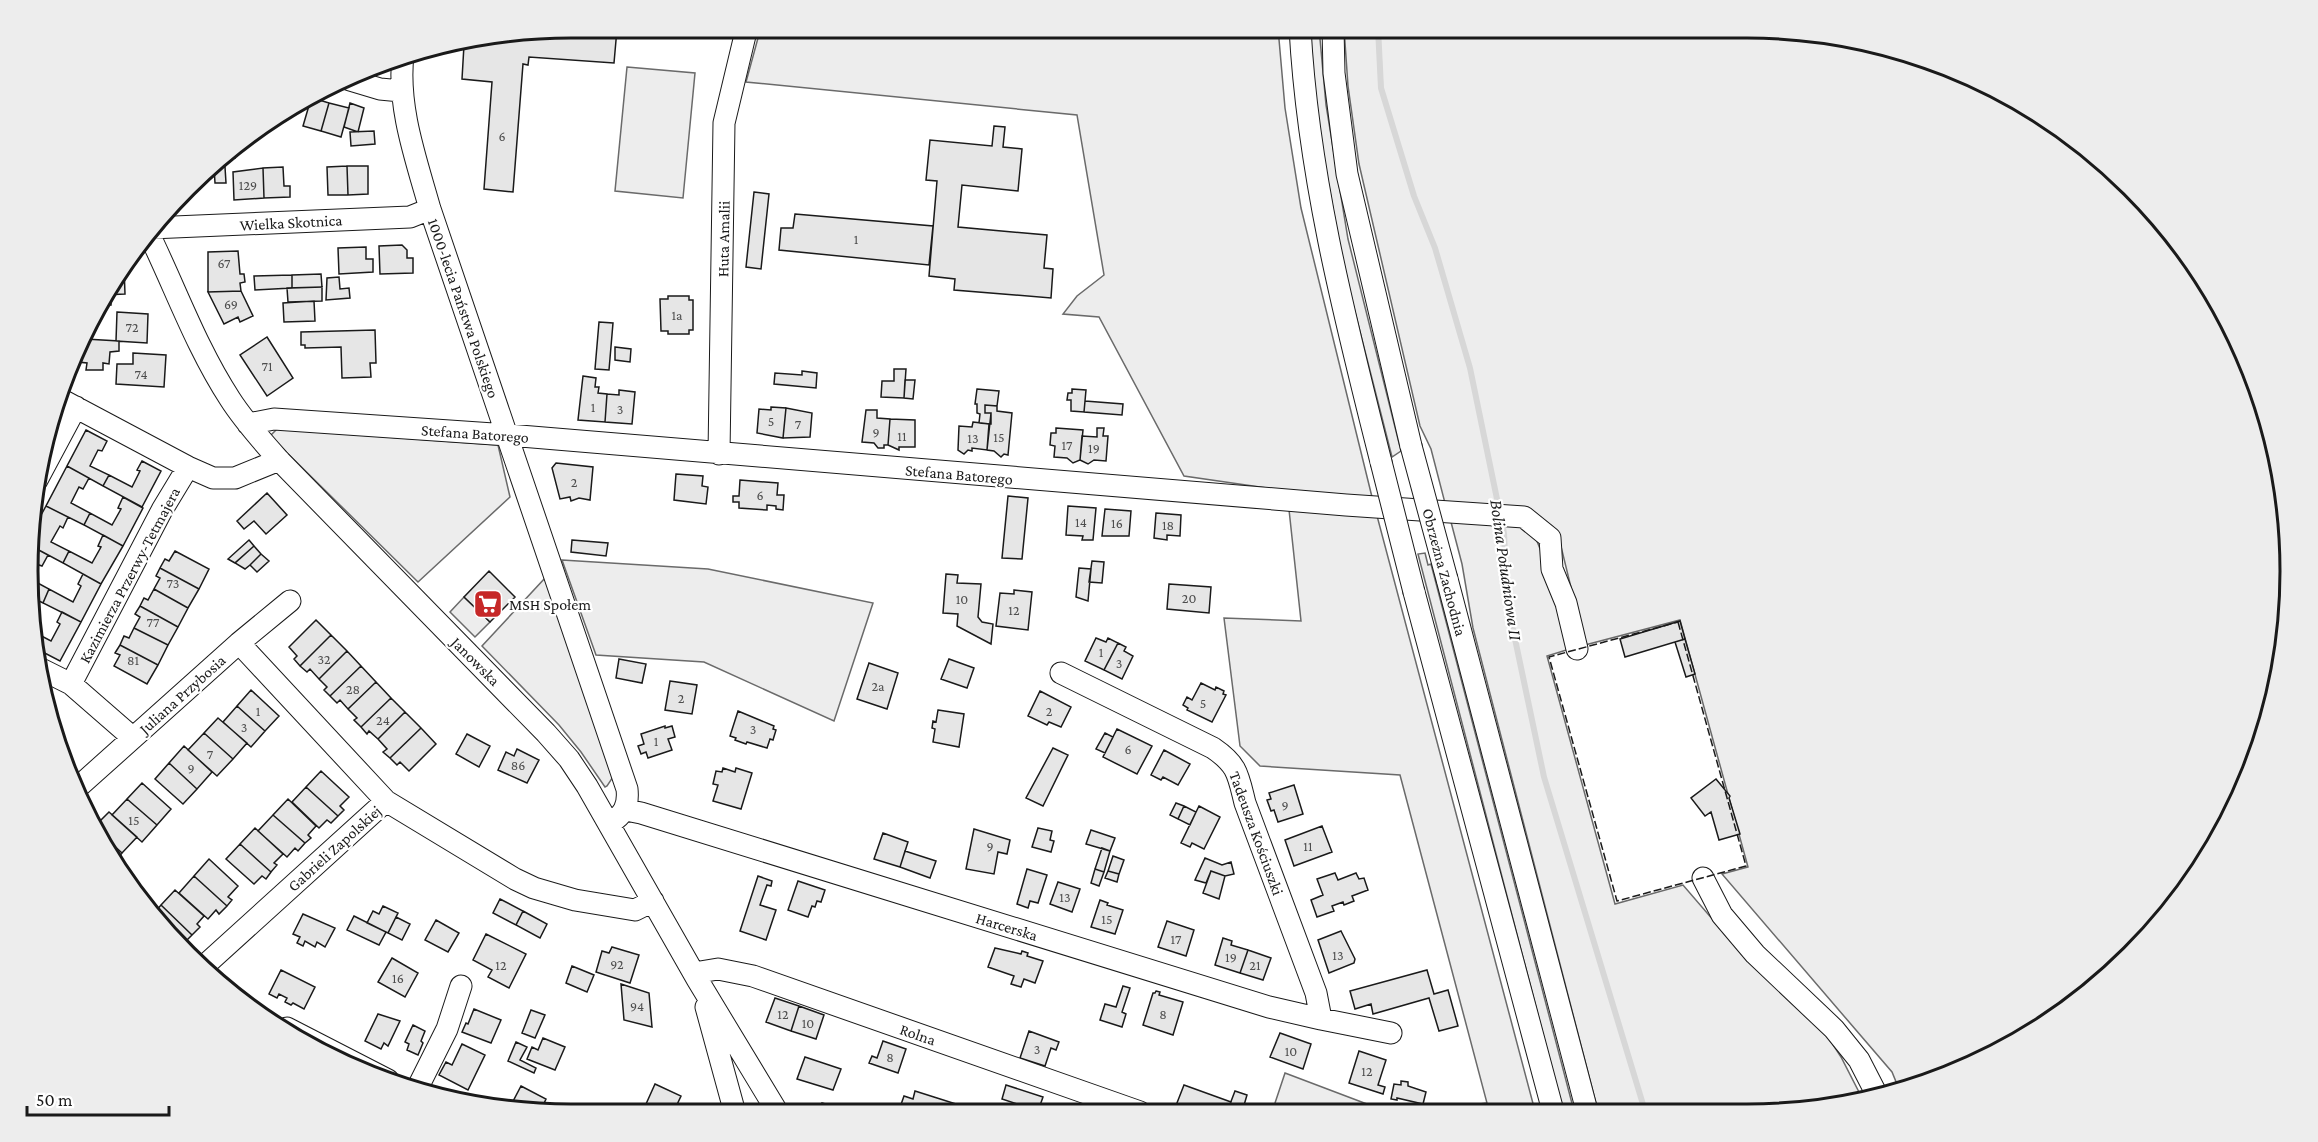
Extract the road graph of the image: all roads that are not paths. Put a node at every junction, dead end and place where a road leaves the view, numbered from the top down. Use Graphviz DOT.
graph roads {
  1 [pos="745,37"];
  2 [pos="1301,37"];
  3 [pos="1333,37"];
  4 [pos="402,65"];
  5 [pos="358,82"];
  6 [pos="401,91"];
  7 [pos="430,209"];
  8 [pos="162,229"];
  9 [pos="153,240"];
  10 [pos="69,403"];
  11 [pos="248,424"];
  12 [pos="508,435"];
  13 [pos="55,436"];
  14 [pos="719,454"];
  15 [pos="279,460"];
  16 [pos="188,468"];
  17 [pos="290,601"];
  18 [pos="239,643"];
  19 [pos="1577,649"];
  20 [pos="48,672"];
  21 [pos="1061,673"];
  22 [pos="71,684"];
  23 [pos="133,738"];
  24 [pos="82,784"];
  25 [pos="386,801"];
  26 [pos="626,810"];
  27 [pos="609,824"];
  28 [pos="1703,878"];
  29 [pos="653,901"];
  30 [pos="209,962"];
  31 [pos="696,976"];
  32 [pos="461,986"];
  33 [pos="1321,1019"];
  34 [pos="1391,1033"];
  35 [pos="420,1082"];
  36 [pos="1874,1089"];
  37 [pos="733,1105"];
  38 [pos="773,1105"];
  39 [pos="1120,1105"];
  40 [pos="1551,1105"];
  41 [pos="1585,1105"];
  1 -- 14 [label="street, Huta Amalii"];
  2 -- 40 [label="street, Obrzeżna Zachodnia, bridge"];
  3 -- 41 [label="street, Obrzeżna Zachodnia, bridge"];
  4 -- 6 [label="street, 1000-lecia Państwa Polskiego"];
  5 -- 6 [label="street"];
  6 -- 7 [label="street, 1000-lecia Państwa Polskiego"];
  7 -- 8 [label="street, Wielka Skotnica"];
  7 -- 12 [label="street, 1000-lecia Państwa Polskiego"];
  9 -- 11 [label="street, Janowska"];
  10 -- 13 [label="street, Kazimierza Przerwy-Tetmajera"];
  10 -- 16 [label="street, Kazimierza Przerwy-Tetmajera"];
  11 -- 12 [label="street, Stefana Batorego"];
  11 -- 15 [label="street, Janowska"];
  12 -- 14 [label="street, Stefana Batorego"];
  12 -- 26 [label="street, 1000-lecia Państwa Polskiego"];
  14 -- 19 [label="street, Stefana Batorego"];
  15 -- 16 [label="street, Kazimierza Przerwy-Tetmajera"];
  15 -- 27 [label="street, Janowska"];
  16 -- 22 [label="street, Kazimierza Przerwy-Tetmajera"];
  17 -- 18 [label="street, Juliana Przybosia"];
  18 -- 23 [label="street, Juliana Przybosia"];
  18 -- 25 [label="street, Gabrieli Zapolskiej"];
  20 -- 22 [label="street"];
  21 -- 33 [label="street, Tadeusza Kościuszki"];
  22 -- 23 [label="street"];
  23 -- 24 [label="street, Juliana Przybosia"];
  25 -- 29 [label="street"];
  25 -- 30 [label="street, Gabrieli Zapolskiej"];
  26 -- 27 [label="street"];
  26 -- 33 [label="street, Harcerska"];
  27 -- 29 [label="street, Janowska"];
  28 -- 36 [label="street"];
  29 -- 31 [label="street, Janowska"];
  31 -- 37 [label="street"];
  31 -- 38 [label="street, Janowska"];
  31 -- 39 [label="street, Rolna"];
  32 -- 35 [label="street"];
  33 -- 34 [label="street, Harcerska"];
}
